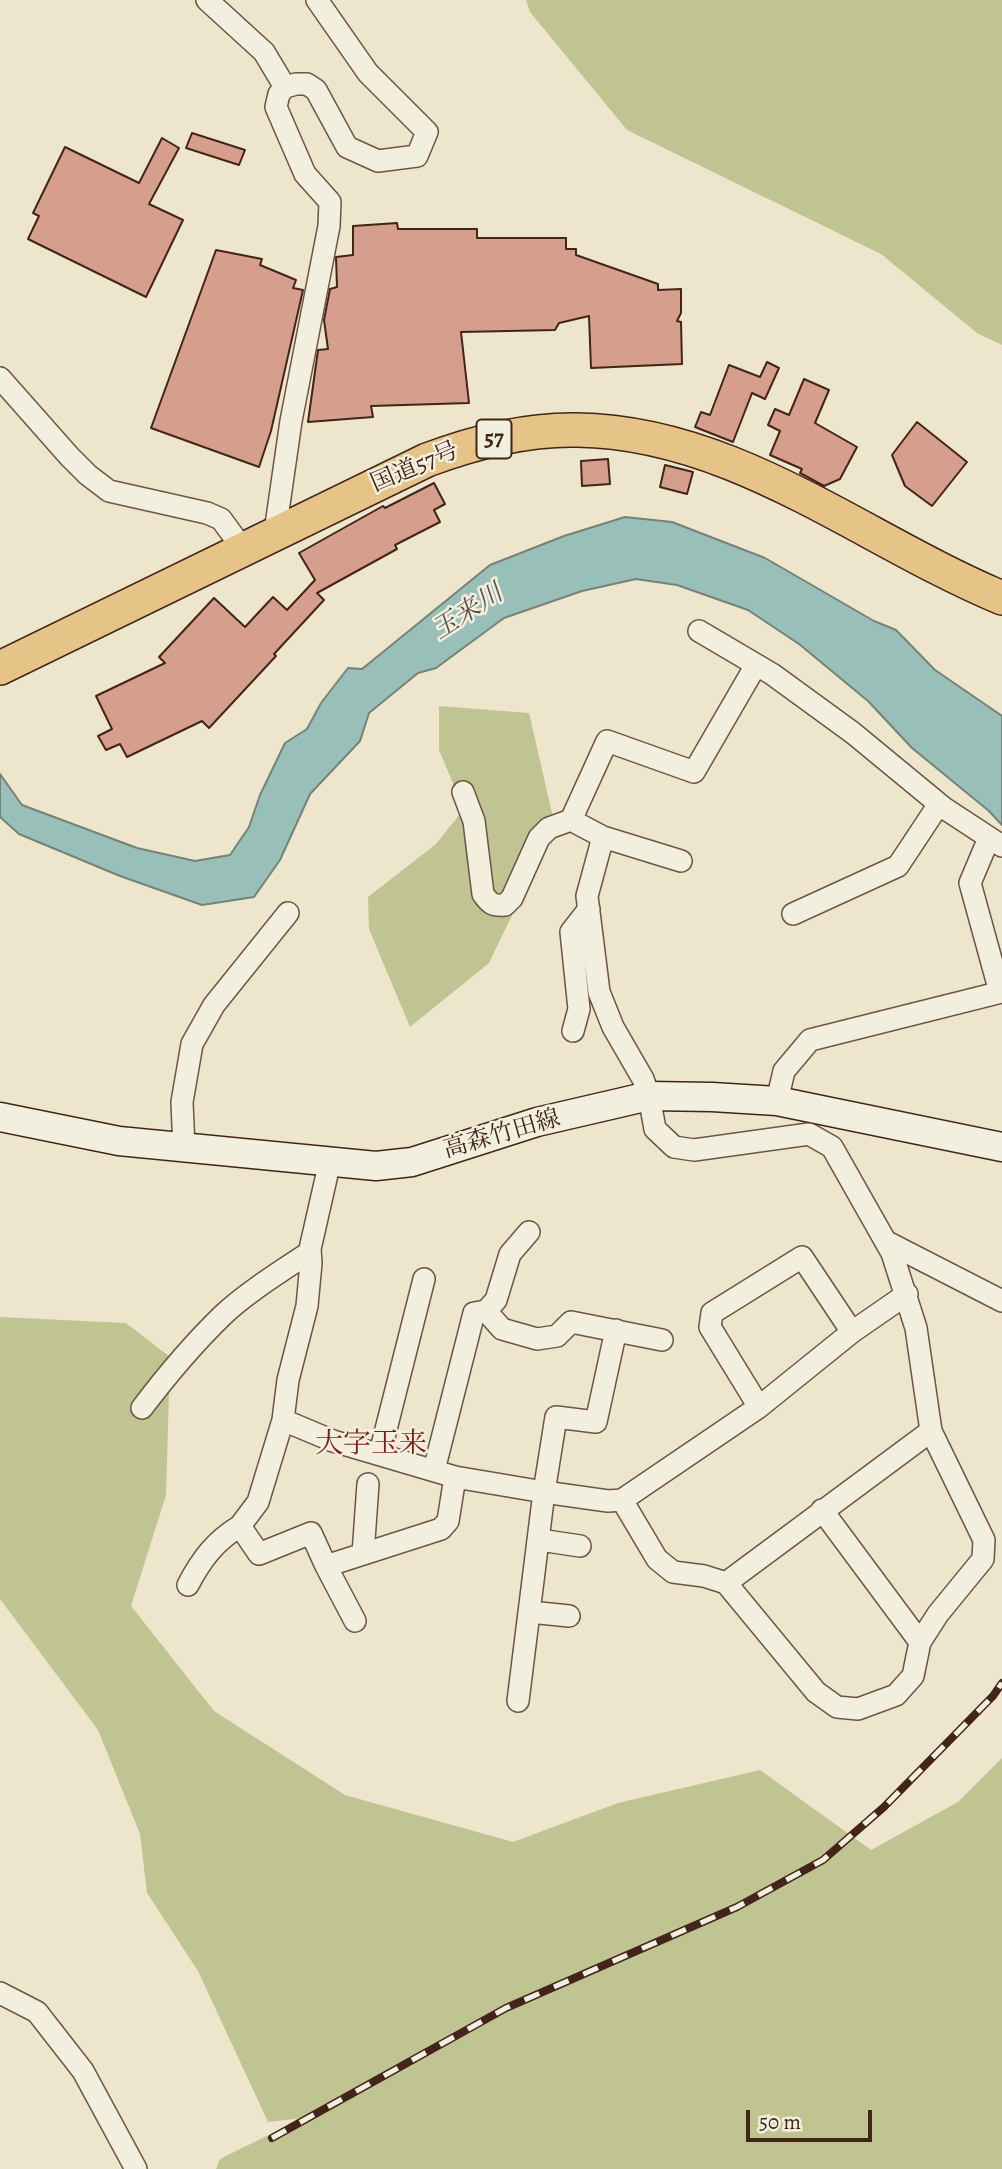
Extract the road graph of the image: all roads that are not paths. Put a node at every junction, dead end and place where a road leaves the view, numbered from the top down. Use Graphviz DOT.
graph roads {
  1 [pos="207,0"];
  2 [pos="317,0"];
  3 [pos="285,87"];
  4 [pos="0,378"];
  5 [pos="275,532"];
  6 [pos="243,549"];
  7 [pos="1002,598"];
  8 [pos="699,631"];
  9 [pos="756,665"];
  10 [pos="0,668"];
  11 [pos="463,792"];
  12 [pos="939,804"];
  13 [pos="571,820"];
  14 [pos="603,837"];
  15 [pos="996,842"];
  16 [pos="681,861"];
  17 [pos="589,909"];
  18 [pos="288,913"];
  19 [pos="793,914"];
  20 [pos="1001,992"];
  21 [pos="573,1031"];
  22 [pos="649,1096"];
  23 [pos="777,1101"];
  24 [pos="0,1117"];
  25 [pos="1002,1147"];
  26 [pos="184,1149"];
  27 [pos="330,1161"];
  28 [pos="528,1232"];
  29 [pos="885,1241"];
  30 [pos="310,1252"];
  31 [pos="424,1279"];
  32 [pos="907,1294"];
  33 [pos="1002,1301"];
  34 [pos="486,1311"];
  35 [pos="615,1330"];
  36 [pos="852,1332"];
  37 [pos="662,1340"];
  38 [pos="759,1407"];
  39 [pos="142,1408"];
  40 [pos="283,1420"];
  41 [pos="930,1431"];
  42 [pos="380,1453"];
  43 [pos="433,1470"];
  44 [pos="455,1477"];
  45 [pos="368,1484"];
  46 [pos="544,1492"];
  47 [pos="622,1500"];
  48 [pos="821,1510"];
  49 [pos="240,1526"];
  50 [pos="540,1540"];
  51 [pos="580,1546"];
  52 [pos="363,1554"];
  53 [pos="326,1566"];
  54 [pos="726,1583"];
  55 [pos="188,1585"];
  56 [pos="530,1612"];
  57 [pos="569,1616"];
  58 [pos="355,1621"];
  59 [pos="920,1642"];
  60 [pos="518,1700"];
  61 [pos="0,1993"];
  62 [pos="136,2169"];
  1 -- 3 [label="street"];
  2 -- 3 [label="street"];
  3 -- 5 [label="street"];
  4 -- 6 [label="street"];
  5 -- 6 [label="highway, 国道57号 / 57"];
  5 -- 7 [label="highway, 国道57号 / 57"];
  6 -- 10 [label="highway, 国道57号 / 57"];
  8 -- 9 [label="street"];
  9 -- 12 [label="street"];
  9 -- 13 [label="street"];
  11 -- 13 [label="street"];
  12 -- 15 [label="street"];
  12 -- 19 [label="street"];
  13 -- 14 [label="street"];
  14 -- 16 [label="street"];
  14 -- 17 [label="street"];
  15 -- 20 [label="street"];
  17 -- 21 [label="street"];
  17 -- 22 [label="street"];
  18 -- 26 [label="street"];
  20 -- 23 [label="street"];
  22 -- 23 [label="main road, 高森竹田線"];
  22 -- 27 [label="main road, 高森竹田線"];
  22 -- 29 [label="street"];
  23 -- 25 [label="main road, 高森竹田線"];
  24 -- 26 [label="main road, 高森竹田線"];
  26 -- 27 [label="main road, 高森竹田線"];
  27 -- 30 [label="street"];
  28 -- 34 [label="street"];
  29 -- 32 [label="street"];
  29 -- 33 [label="street"];
  30 -- 39 [label="street"];
  30 -- 40 [label="street"];
  31 -- 42 [label="street"];
  32 -- 36 [label="street"];
  32 -- 41 [label="street"];
  34 -- 35 [label="street"];
  34 -- 43 [label="street"];
  35 -- 37 [label="street"];
  35 -- 46 [label="street"];
  36 -- 38 [label="street"];
  36 -- 38 [label="street"];
  38 -- 47 [label="street"];
  40 -- 42 [label="street"];
  40 -- 49 [label="street"];
  41 -- 48 [label="street"];
  41 -- 59 [label="street"];
  42 -- 43 [label="street"];
  43 -- 44 [label="street"];
  44 -- 46 [label="street"];
  44 -- 52 [label="street"];
  45 -- 52 [label="street"];
  46 -- 47 [label="street"];
  46 -- 50 [label="street"];
  47 -- 54 [label="street"];
  48 -- 54 [label="street"];
  48 -- 59 [label="street"];
  49 -- 53 [label="street"];
  49 -- 55 [label="street"];
  50 -- 51 [label="street"];
  50 -- 56 [label="street"];
  52 -- 53 [label="street"];
  53 -- 58 [label="street"];
  54 -- 59 [label="street"];
  56 -- 57 [label="street"];
  56 -- 60 [label="street"];
  61 -- 62 [label="street"];
}
